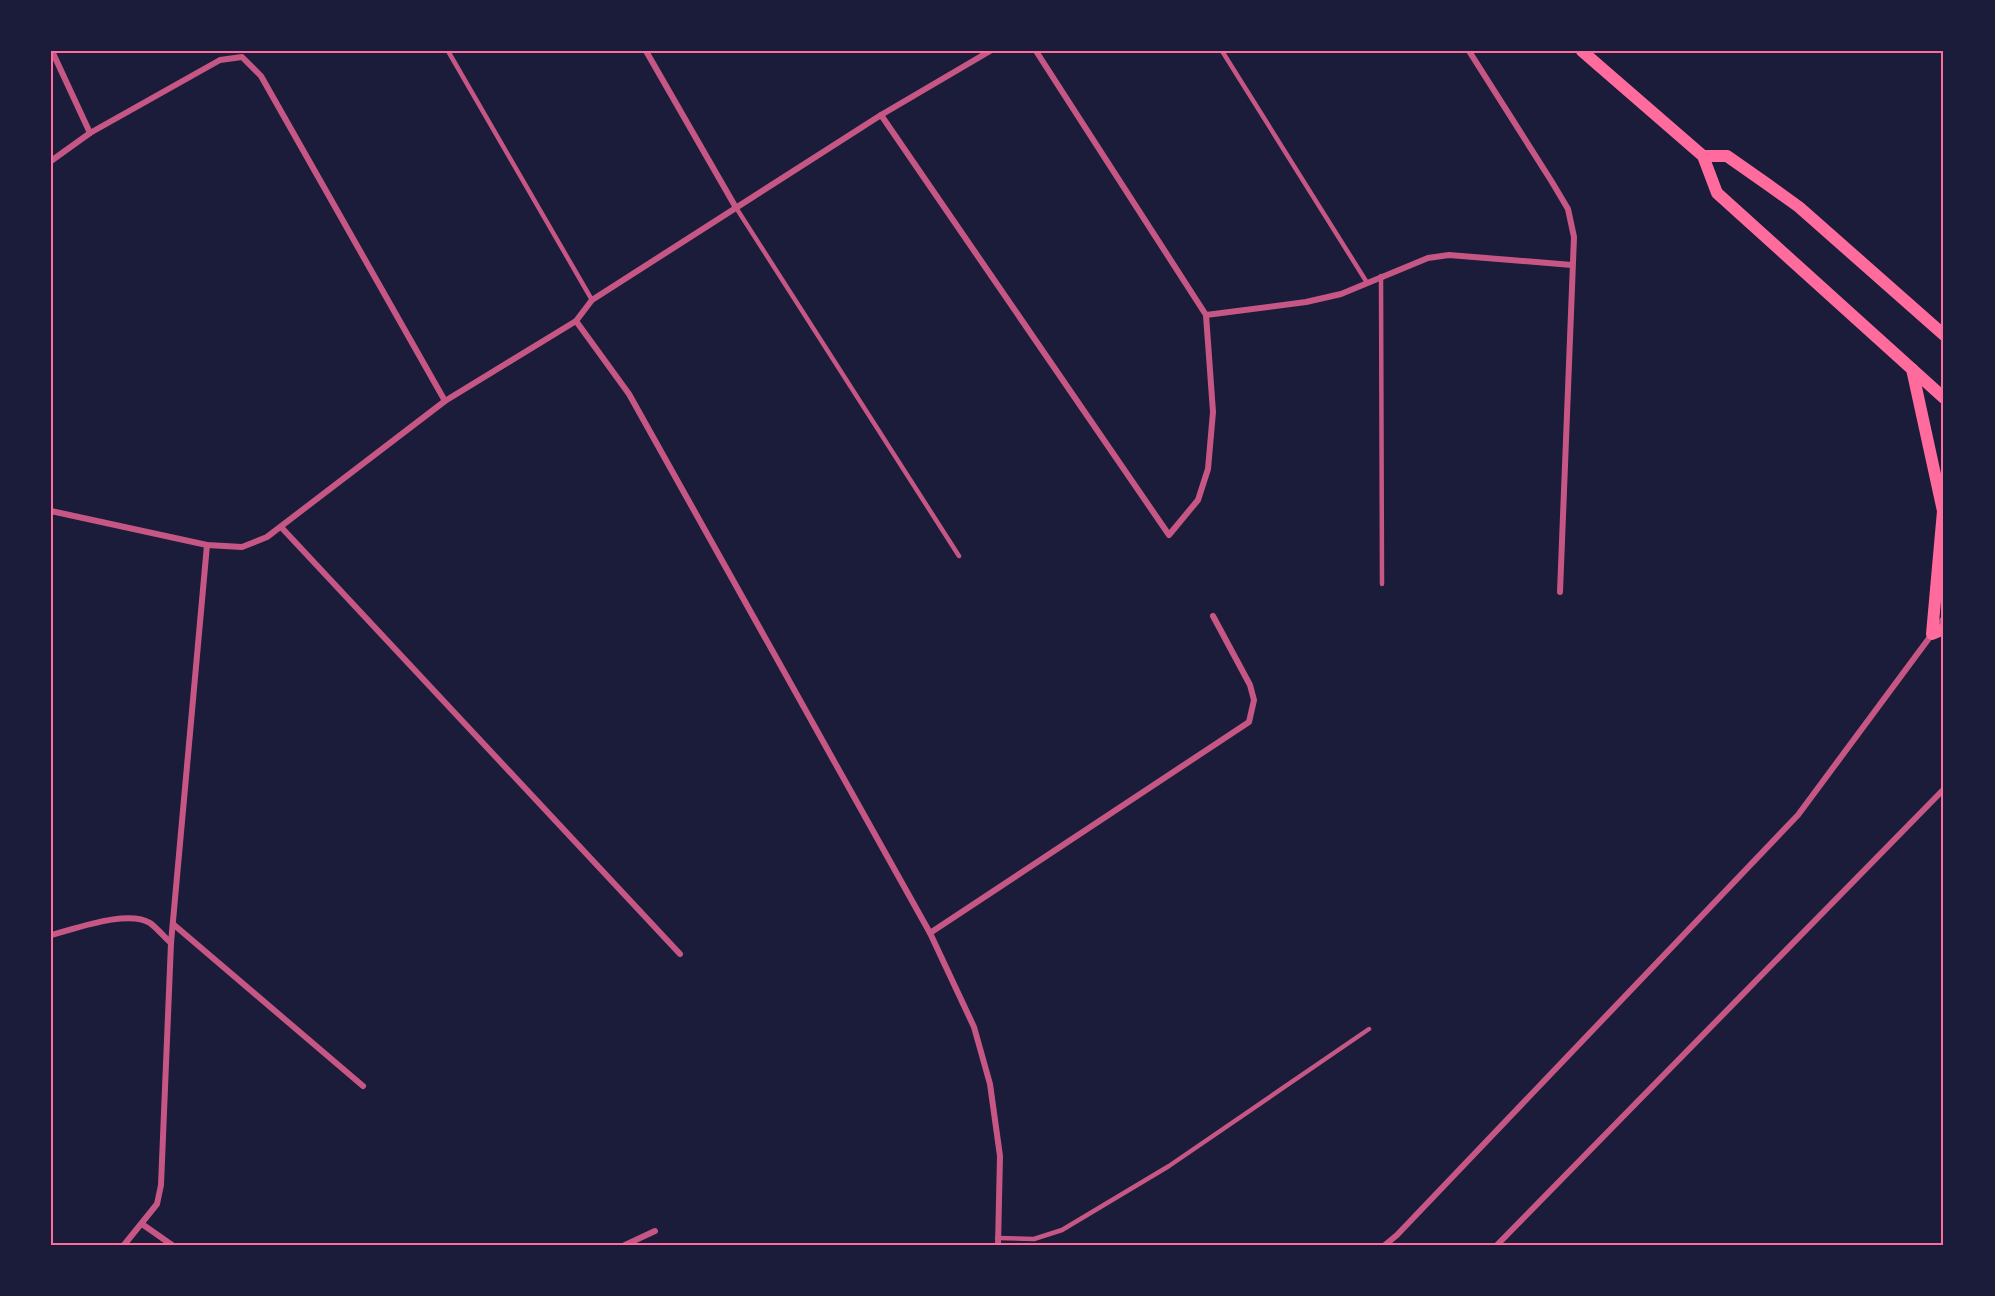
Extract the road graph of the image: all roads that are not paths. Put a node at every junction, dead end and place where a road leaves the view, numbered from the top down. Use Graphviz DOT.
graph roads {
  1 [pos="448,51"];
  2 [pos="646,51"];
  3 [pos="990,51"];
  4 [pos="1036,51"];
  5 [pos="1222,51"];
  6 [pos="1469,51"];
  7 [pos="1582,51"];
  8 [pos="52,52"];
  9 [pos="881,115"];
  10 [pos="90,133"];
  11 [pos="1702,156"];
  12 [pos="51,161"];
  13 [pos="735,206"];
  14 [pos="1572,265"];
  15 [pos="1381,276"];
  16 [pos="1366,281"];
  17 [pos="592,300"];
  18 [pos="1206,315"];
  19 [pos="576,321"];
  20 [pos="1943,334"];
  21 [pos="1912,369"];
  22 [pos="1944,398"];
  23 [pos="445,401"];
  24 [pos="51,511"];
  25 [pos="280,527"];
  26 [pos="207,545"];
  27 [pos="959,556"];
  28 [pos="1382,584"];
  29 [pos="1560,592"];
  30 [pos="1213,616"];
  31 [pos="1944,618"];
  32 [pos="1938,631"];
  33 [pos="1944,789"];
  34 [pos="173,924"];
  35 [pos="930,933"];
  36 [pos="51,935"];
  37 [pos="171,943"];
  38 [pos="680,954"];
  39 [pos="1369,1029"];
  40 [pos="363,1086"];
  41 [pos="142,1224"];
  42 [pos="655,1231"];
  43 [pos="998,1241"];
  44 [pos="124,1245"];
  45 [pos="172,1245"];
  46 [pos="625,1245"];
  47 [pos="1385,1245"];
  48 [pos="1497,1245"];
  1 -- 17 [label="lane"];
  2 -- 13 [label="street"];
  3 -- 9 [label="street"];
  4 -- 18 [label="street"];
  5 -- 16 [label="lane"];
  6 -- 14 [label="street"];
  7 -- 11 [label="main road"];
  8 -- 10 [label="street"];
  9 -- 13 [label="street"];
  9 -- 18 [label="street"];
  10 -- 12 [label="street"];
  10 -- 23 [label="street"];
  11 -- 20 [label="main road"];
  11 -- 21 [label="main road"];
  13 -- 17 [label="street"];
  13 -- 27 [label="lane"];
  14 -- 15 [label="street"];
  14 -- 29 [label="street"];
  15 -- 16 [label="street"];
  15 -- 28 [label="lane"];
  16 -- 18 [label="street"];
  17 -- 19 [label="street"];
  19 -- 23 [label="street"];
  19 -- 35 [label="street"];
  21 -- 22 [label="main road"];
  21 -- 32 [label="main road"];
  23 -- 25 [label="street"];
  24 -- 26 [label="street"];
  25 -- 26 [label="street"];
  25 -- 38 [label="street"];
  26 -- 34 [label="street"];
  30 -- 35 [label="street"];
  31 -- 32 [label="street"];
  32 -- 47 [label="street"];
  33 -- 48 [label="street"];
  34 -- 37 [label="street"];
  34 -- 40 [label="street"];
  35 -- 43 [label="street"];
  36 -- 37 [label="street"];
  37 -- 41 [label="street"];
  39 -- 43 [label="lane"];
  41 -- 44 [label="street"];
  41 -- 45 [label="street"];
  42 -- 46 [label="street"];
}
